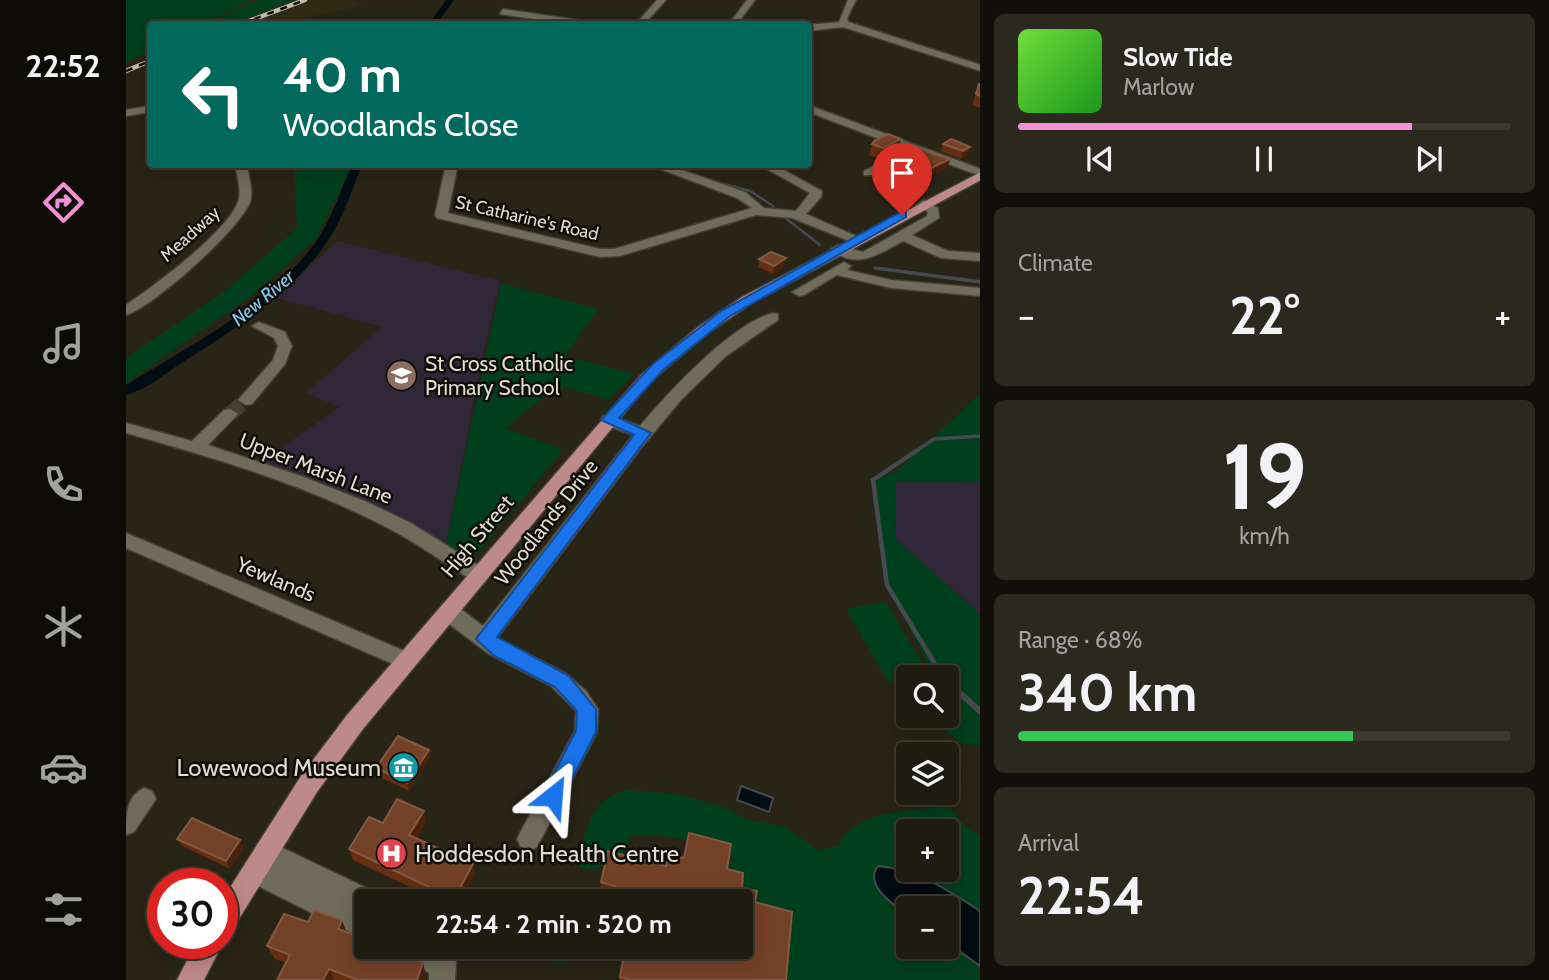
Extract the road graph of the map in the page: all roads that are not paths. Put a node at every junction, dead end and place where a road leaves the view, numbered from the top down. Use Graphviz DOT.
graph roads {
  1 [pos="662,0"];
  2 [pos="751,0"];
  3 [pos="852,0"];
  4 [pos="503,12"];
  5 [pos="559,21"];
  6 [pos="643,21"];
  7 [pos="735,21"];
  8 [pos="844,23"];
  9 [pos="812,27"];
  10 [pos="980,68"];
  11 [pos="812,109"];
  12 [pos="147,110"];
  13 [pos="126,113"];
  14 [pos="915,148"];
  15 [pos="242,168"];
  16 [pos="451,168"];
  17 [pos="663,168"];
  18 [pos="771,168"];
  19 [pos="868,173"];
  20 [pos="980,174"];
  21 [pos="923,204"];
  22 [pos="760,211"];
  23 [pos="799,215"];
  24 [pos="903,236"];
  25 [pos="857,239"];
  26 [pos="838,249"];
  27 [pos="853,256"];
  28 [pos="980,257"];
  29 [pos="836,271"];
  30 [pos="799,292"];
  31 [pos="980,292"];
  32 [pos="126,311"];
  33 [pos="773,317"];
  34 [pos="259,326"];
  35 [pos="246,400"];
  36 [pos="230,414"];
  37 [pos="609,420"];
  38 [pos="126,428"];
  39 [pos="643,433"];
  40 [pos="195,448"];
  41 [pos="126,540"];
  42 [pos="479,575"];
  43 [pos="448,612"];
  44 [pos="485,639"];
  45 [pos="407,661"];
  46 [pos="144,799"];
  47 [pos="126,824"];
  48 [pos="529,839"];
  49 [pos="261,862"];
  50 [pos="354,897"];
  51 [pos="238,898"];
  52 [pos="354,920"];
  53 [pos="201,959"];
  54 [pos="190,980"];
  1 -- 6 [label="street"];
  2 -- 7 [label="street"];
  3 -- 8 [label="street"];
  4 -- 5 [label="street"];
  8 -- 9 [label="street"];
  8 -- 10 [label="street"];
  11 -- 14 [label="street"];
  12 -- 13 [label="street"];
  14 -- 19 [label="street"];
  14 -- 20 [label="street"];
  15 -- 32 [label="street, Meadway"];
  16 -- 22 [label="street, St Catharine's Road"];
  17 -- 22 [label="street"];
  18 -- 23 [label="street"];
  20 -- 21 [label="main road, High Street"];
  21 -- 24 [label="street"];
  21 -- 25 [label="main road, High Street"];
  22 -- 23 [label="street, St Catharine's Road"];
  23 -- 25 [label="street, St Catharine's Road"];
  24 -- 27 [label="street"];
  24 -- 28 [label="street"];
  25 -- 26 [label="main road, High Street"];
  26 -- 27 [label="street"];
  26 -- 37 [label="main road, High Street"];
  27 -- 29 [label="street"];
  29 -- 30 [label="street"];
  29 -- 31 [label="street"];
  33 -- 39 [label="street, Woodlands Drive"];
  34 -- 35 [label="street"];
  36 -- 40 [label="street"];
  37 -- 39 [label="street"];
  37 -- 42 [label="main road, High Street"];
  38 -- 40 [label="street, Upper Marsh Lane"];
  39 -- 44 [label="street, Woodlands Drive"];
  40 -- 42 [label="street, Upper Marsh Lane"];
  41 -- 45 [label="street, Yewlands"];
  42 -- 43 [label="main road, High Street"];
  43 -- 44 [label="street"];
  43 -- 45 [label="main road, High Street"];
  44 -- 48 [label="street"];
  45 -- 49 [label="main road, High Street"];
  46 -- 47 [label="street"];
  49 -- 50 [label="street"];
  49 -- 51 [label="main road, High Street"];
  49 -- 52 [label="street"];
  53 -- 54 [label="main road"];
}
